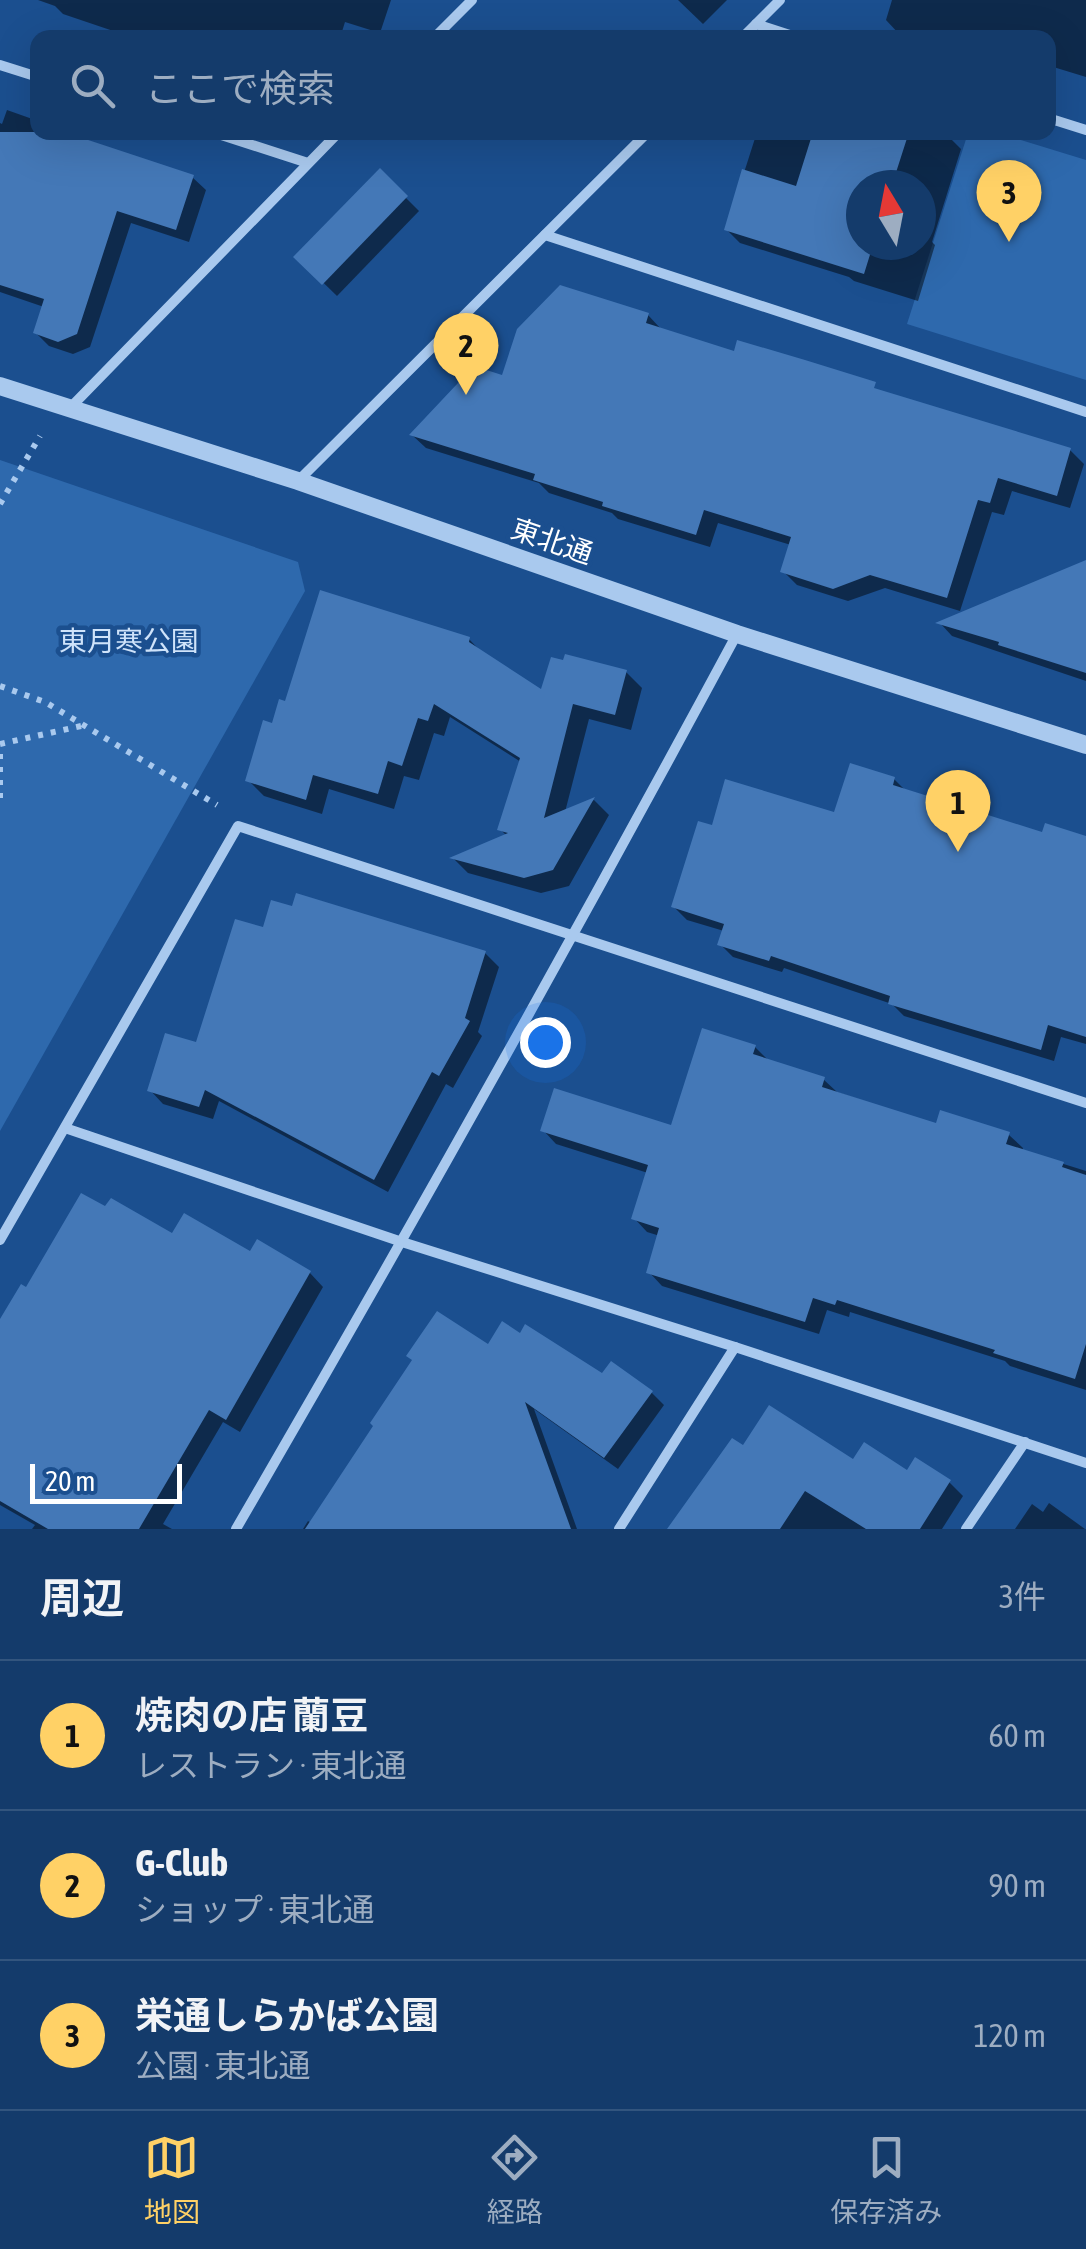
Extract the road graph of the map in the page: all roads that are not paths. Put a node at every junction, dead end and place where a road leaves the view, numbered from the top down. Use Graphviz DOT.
graph roads {
  1 [pos="472,0"];
  2 [pos="780,0"];
  3 [pos="756,24"];
  4 [pos="442,30"];
  5 [pos="750,30"];
  6 [pos="774,30"];
  7 [pos="0,65"];
  8 [pos="30,74"];
  9 [pos="1056,121"];
  10 [pos="1086,130"];
  11 [pos="237,140"];
  12 [pos="331,140"];
  13 [pos="640,140"];
  14 [pos="308,163"];
  15 [pos="545,235"];
  16 [pos="0,386"];
  17 [pos="64,407"];
  18 [pos="1086,412"];
  19 [pos="298,481"];
  20 [pos="737,634"];
  21 [pos="1086,746"];
  22 [pos="575,934"];
  23 [pos="1086,1103"];
  24 [pos="65,1128"];
  25 [pos="0,1240"];
  26 [pos="402,1242"];
  27 [pos="735,1347"];
  28 [pos="1024,1442"];
  29 [pos="1086,1463"];
  30 [pos="236,1529"];
  31 [pos="619,1529"];
  32 [pos="966,1529"];
  1 -- 4 [label="street"];
  2 -- 3 [label="street"];
  3 -- 5 [label="street"];
  3 -- 6 [label="street"];
  7 -- 8 [label="street"];
  9 -- 10 [label="street"];
  11 -- 14 [label="street"];
  12 -- 14 [label="street"];
  13 -- 15 [label="street"];
  14 -- 17 [label="street"];
  15 -- 18 [label="street"];
  15 -- 19 [label="street"];
  16 -- 17 [label="street, 東北通"];
  17 -- 19 [label="street, 東北通"];
  19 -- 20 [label="street, 東北通"];
  20 -- 21 [label="street, 東北通"];
  20 -- 22 [label="street"];
  22 -- 23 [label="street"];
  22 -- 24 [label="street"];
  22 -- 26 [label="street"];
  24 -- 25 [label="street"];
  24 -- 26 [label="street"];
  26 -- 27 [label="street"];
  26 -- 30 [label="street"];
  27 -- 28 [label="street"];
  27 -- 31 [label="street"];
  28 -- 29 [label="street"];
  28 -- 32 [label="street"];
}
